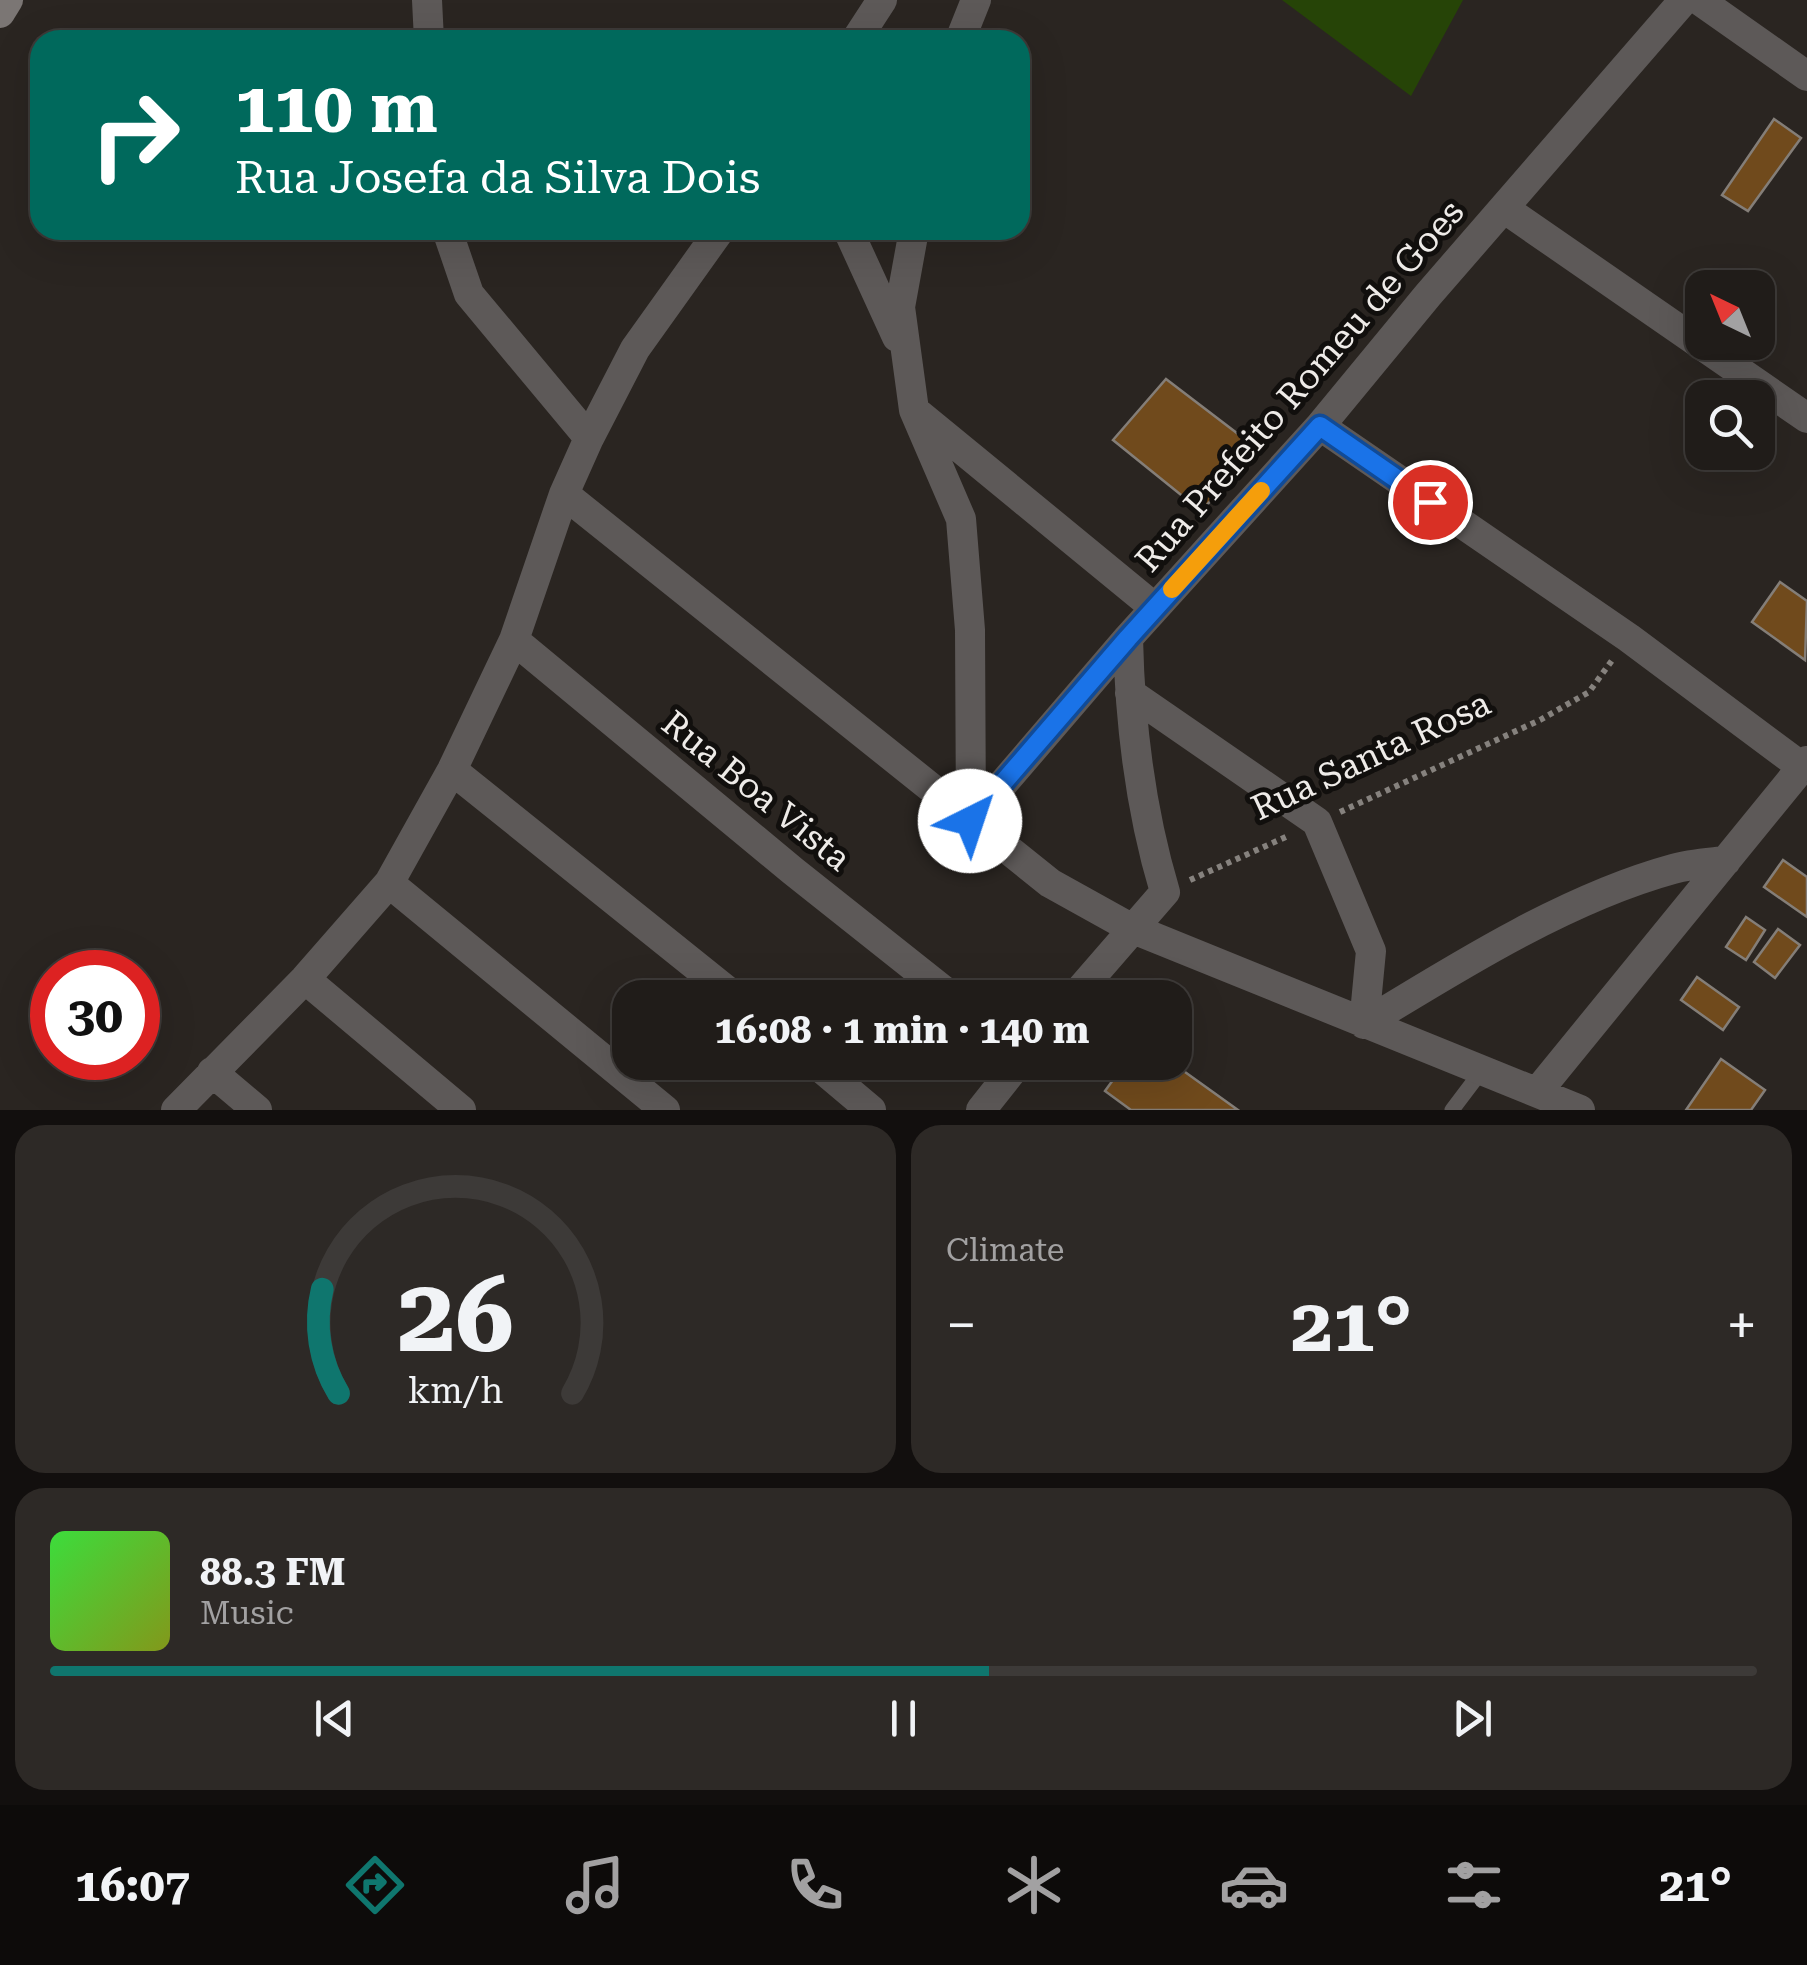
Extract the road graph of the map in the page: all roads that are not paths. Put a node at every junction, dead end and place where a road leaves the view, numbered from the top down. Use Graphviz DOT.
graph roads {
  1 [pos="8,0"];
  2 [pos="427,0"];
  3 [pos="882,0"];
  4 [pos="976,0"];
  5 [pos="1684,0"];
  6 [pos="1699,0"];
  7 [pos="0,13"];
  8 [pos="429,30"];
  9 [pos="862,30"];
  10 [pos="964,30"];
  11 [pos="1807,76"];
  12 [pos="1505,209"];
  13 [pos="450,240"];
  14 [pos="713,240"];
  15 [pos="853,240"];
  16 [pos="912,240"];
  17 [pos="906,358"];
  18 [pos="914,410"];
  19 [pos="1807,418"];
  20 [pos="1320,426"];
  21 [pos="588,438"];
  22 [pos="564,494"];
  23 [pos="1155,608"];
  24 [pos="1128,638"];
  25 [pos="514,640"];
  26 [pos="1130,693"];
  27 [pos="1805,764"];
  28 [pos="452,770"];
  29 [pos="970,821"];
  30 [pos="1726,860"];
  31 [pos="389,884"];
  32 [pos="1131,928"];
  33 [pos="305,979"];
  34 [pos="714,980"];
  35 [pos="930,980"];
  36 [pos="1088,980"];
  37 [pos="1364,1024"];
  38 [pos="1483,1069"];
  39 [pos="212,1072"];
  40 [pos="836,1080"];
  41 [pos="1005,1080"];
  42 [pos="1538,1091"];
  43 [pos="176,1110"];
  44 [pos="257,1110"];
  45 [pos="461,1110"];
  46 [pos="665,1110"];
  47 [pos="872,1110"];
  48 [pos="981,1110"];
  49 [pos="1452,1110"];
  50 [pos="1580,1110"];
  1 -- 7 [label="street"];
  2 -- 8 [label="street"];
  3 -- 9 [label="street"];
  4 -- 10 [label="street"];
  5 -- 12 [label="street, Rua Prefeito Romeu de Goes"];
  6 -- 11 [label="street"];
  12 -- 19 [label="street"];
  12 -- 20 [label="street, Rua Prefeito Romeu de Goes"];
  13 -- 21 [label="street"];
  14 -- 21 [label="street"];
  15 -- 17 [label="street"];
  16 -- 17 [label="street"];
  17 -- 18 [label="street"];
  18 -- 23 [label="street"];
  18 -- 29 [label="street"];
  20 -- 23 [label="street, Rua Prefeito Romeu de Goes"];
  20 -- 27 [label="street"];
  21 -- 22 [label="street"];
  22 -- 25 [label="street"];
  22 -- 29 [label="street"];
  23 -- 24 [label="street, Rua Prefeito Romeu de Goes"];
  24 -- 26 [label="street"];
  24 -- 29 [label="street, Rua Prefeito Romeu de Goes"];
  25 -- 28 [label="street"];
  25 -- 35 [label="street, Rua Boa Vista"];
  26 -- 32 [label="street"];
  26 -- 37 [label="street"];
  27 -- 30 [label="street"];
  28 -- 31 [label="street"];
  28 -- 34 [label="street"];
  29 -- 32 [label="street"];
  30 -- 37 [label="street"];
  30 -- 42 [label="street"];
  31 -- 33 [label="street"];
  31 -- 46 [label="street"];
  32 -- 36 [label="street"];
  32 -- 37 [label="street"];
  33 -- 39 [label="street"];
  33 -- 45 [label="street"];
  37 -- 38 [label="street"];
  38 -- 42 [label="street"];
  38 -- 49 [label="lane"];
  39 -- 43 [label="street"];
  39 -- 44 [label="street"];
  40 -- 47 [label="street"];
  41 -- 48 [label="street"];
  42 -- 50 [label="street"];
}
